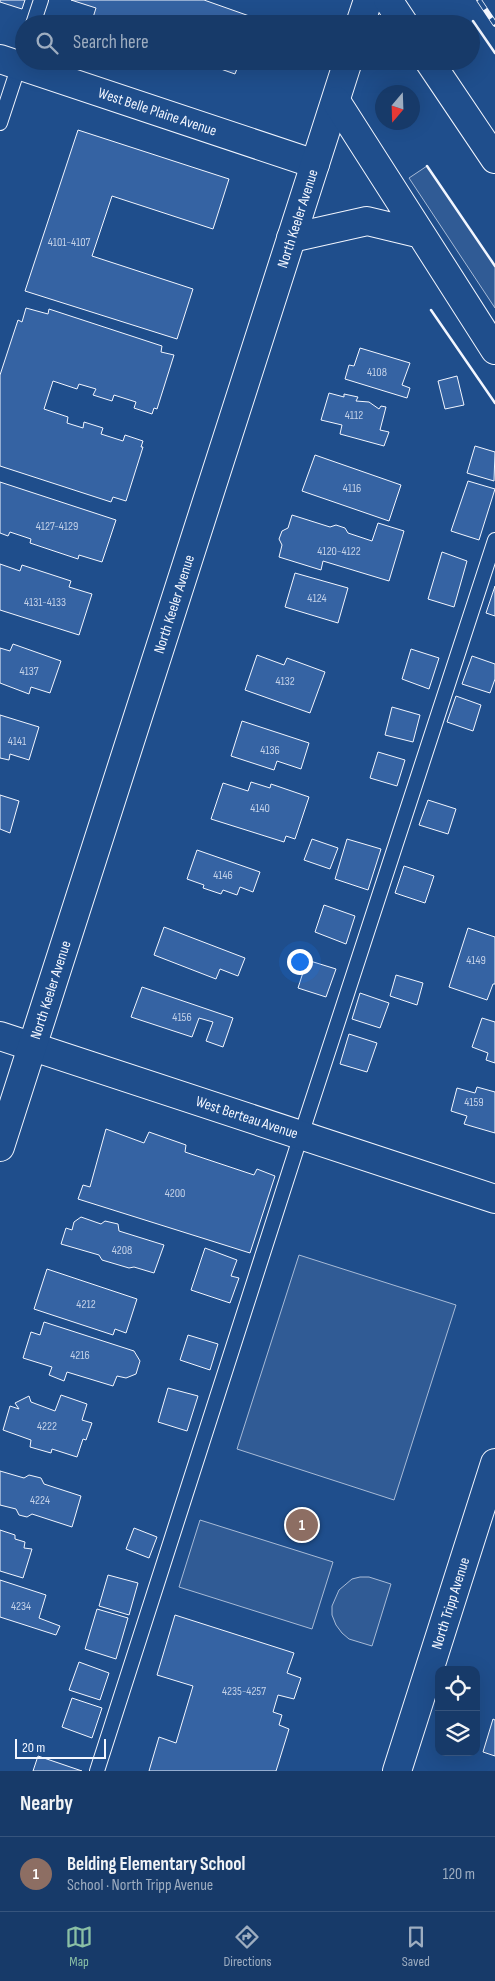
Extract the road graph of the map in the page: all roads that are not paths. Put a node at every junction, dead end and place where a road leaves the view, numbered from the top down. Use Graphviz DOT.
graph roads {
  1 [pos="40,0"];
  2 [pos="368,0"];
  3 [pos="388,0"];
  4 [pos="35,15"];
  5 [pos="363,15"];
  6 [pos="398,15"];
  7 [pos="14,58"];
  8 [pos="48,70"];
  9 [pos="345,70"];
  10 [pos="435,70"];
  11 [pos="336,100"];
  12 [pos="0,123"];
  13 [pos="495,159"];
  14 [pos="315,164"];
  15 [pos="421,234"];
  16 [pos="291,238"];
  17 [pos="495,350"];
  18 [pos="495,540"];
  19 [pos="0,1036"];
  20 [pos="33,1046"];
  21 [pos="301,1135"];
  22 [pos="0,1147"];
  23 [pos="495,1198"];
  24 [pos="495,1463"];
  25 [pos="97,1771"];
  26 [pos="396,1771"];
  1 -- 4 [label="lane"];
  2 -- 5 [label="main road"];
  3 -- 6 [label="main road"];
  7 -- 12 [label="lane"];
  8 -- 14 [label="main road, West Belle Plaine Avenue"];
  9 -- 11 [label="main road, North Keeler Avenue"];
  10 -- 13 [label="main road"];
  11 -- 14 [label="main road, North Keeler Avenue"];
  11 -- 15 [label="main road"];
  14 -- 16 [label="main road, North Keeler Avenue"];
  15 -- 16 [label="main road"];
  15 -- 17 [label="main road"];
  16 -- 20 [label="main road, North Keeler Avenue"];
  18 -- 21 [label="lane"];
  19 -- 20 [label="main road, West Berteau Avenue"];
  20 -- 21 [label="main road, West Berteau Avenue"];
  20 -- 22 [label="main road, North Keeler Avenue"];
  21 -- 23 [label="main road, West Berteau Avenue"];
  21 -- 25 [label="lane"];
  24 -- 26 [label="main road, North Tripp Avenue"];
}
